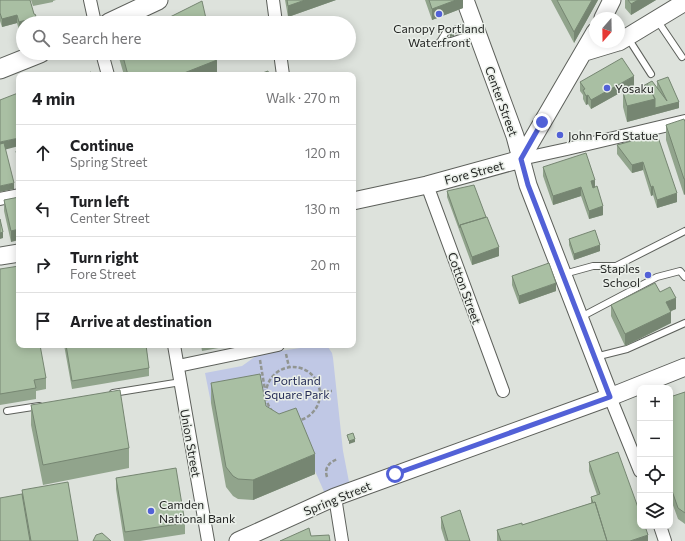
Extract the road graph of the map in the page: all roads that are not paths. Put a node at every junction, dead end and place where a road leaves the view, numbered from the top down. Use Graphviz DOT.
graph roads {
  1 [pos="90,0"];
  2 [pos="158,0"];
  3 [pos="273,0"];
  4 [pos="465,0"];
  5 [pos="612,0"];
  6 [pos="685,2"];
  7 [pos="606,12"];
  8 [pos="93,16"];
  9 [pos="124,16"];
  10 [pos="275,16"];
  11 [pos="656,19"];
  12 [pos="475,28"];
  13 [pos="625,38"];
  14 [pos="589,44"];
  15 [pos="625,45"];
  16 [pos="597,48"];
  17 [pos="585,52"];
  18 [pos="682,57"];
  19 [pos="22,60"];
  20 [pos="104,60"];
  21 [pos="281,60"];
  22 [pos="0,69"];
  23 [pos="107,72"];
  24 [pos="283,72"];
  25 [pos="651,74"];
  26 [pos="685,121"];
  27 [pos="521,159"];
  28 [pos="426,185"];
  29 [pos="16,196"];
  30 [pos="0,199"];
  31 [pos="356,200"];
  32 [pos="685,231"];
  33 [pos="16,253"];
  34 [pos="0,256"];
  35 [pos="563,275"];
  36 [pos="685,277"];
  37 [pos="579,317"];
  38 [pos="685,323"];
  39 [pos="175,348"];
  40 [pos="282,348"];
  41 [pos="594,357"];
  42 [pos="178,366"];
  43 [pos="685,367"];
  44 [pos="181,382"];
  45 [pos="503,391"];
  46 [pos="104,395"];
  47 [pos="610,397"];
  48 [pos="42,405"];
  49 [pos="7,411"];
  50 [pos="637,464"];
  51 [pos="335,497"];
  52 [pos="661,529"];
  53 [pos="208,541"];
  54 [pos="238,541"];
  55 [pos="342,541"];
  56 [pos="665,541"];
  1 -- 8 [label="street"];
  2 -- 9 [label="main road"];
  3 -- 10 [label="street"];
  4 -- 12 [label="street, Center Street"];
  5 -- 7 [label="street"];
  6 -- 11 [label="street"];
  11 -- 13 [label="street"];
  11 -- 18 [label="lane"];
  12 -- 12 [label="lane"];
  12 -- 27 [label="street, Center Street"];
  14 -- 17 [label="street"];
  15 -- 25 [label="lane"];
  16 -- 17 [label="street"];
  17 -- 27 [label="street"];
  19 -- 22 [label="main road"];
  20 -- 23 [label="street"];
  21 -- 24 [label="street"];
  26 -- 27 [label="street"];
  27 -- 28 [label="street, Fore Street"];
  27 -- 35 [label="street, Center Street"];
  28 -- 31 [label="street, Fore Street"];
  28 -- 45 [label="street, Cotton Street"];
  29 -- 30 [label="street"];
  32 -- 35 [label="lane"];
  33 -- 34 [label="street"];
  35 -- 37 [label="street, Center Street"];
  36 -- 37 [label="lane"];
  37 -- 41 [label="street, Center Street"];
  38 -- 41 [label="lane"];
  39 -- 42 [label="street, Union Street"];
  40 -- 42 [label="street"];
  41 -- 47 [label="street, Center Street"];
  42 -- 44 [label="street, Union Street"];
  43 -- 47 [label="street, Spring Street"];
  44 -- 46 [label="lane"];
  44 -- 53 [label="street, Union Street"];
  47 -- 50 [label="street, Center Street"];
  47 -- 51 [label="street, Spring Street"];
  48 -- 49 [label="lane"];
  51 -- 54 [label="street, Spring Street"];
  51 -- 55 [label="street"];
  52 -- 56 [label="street"];
}
